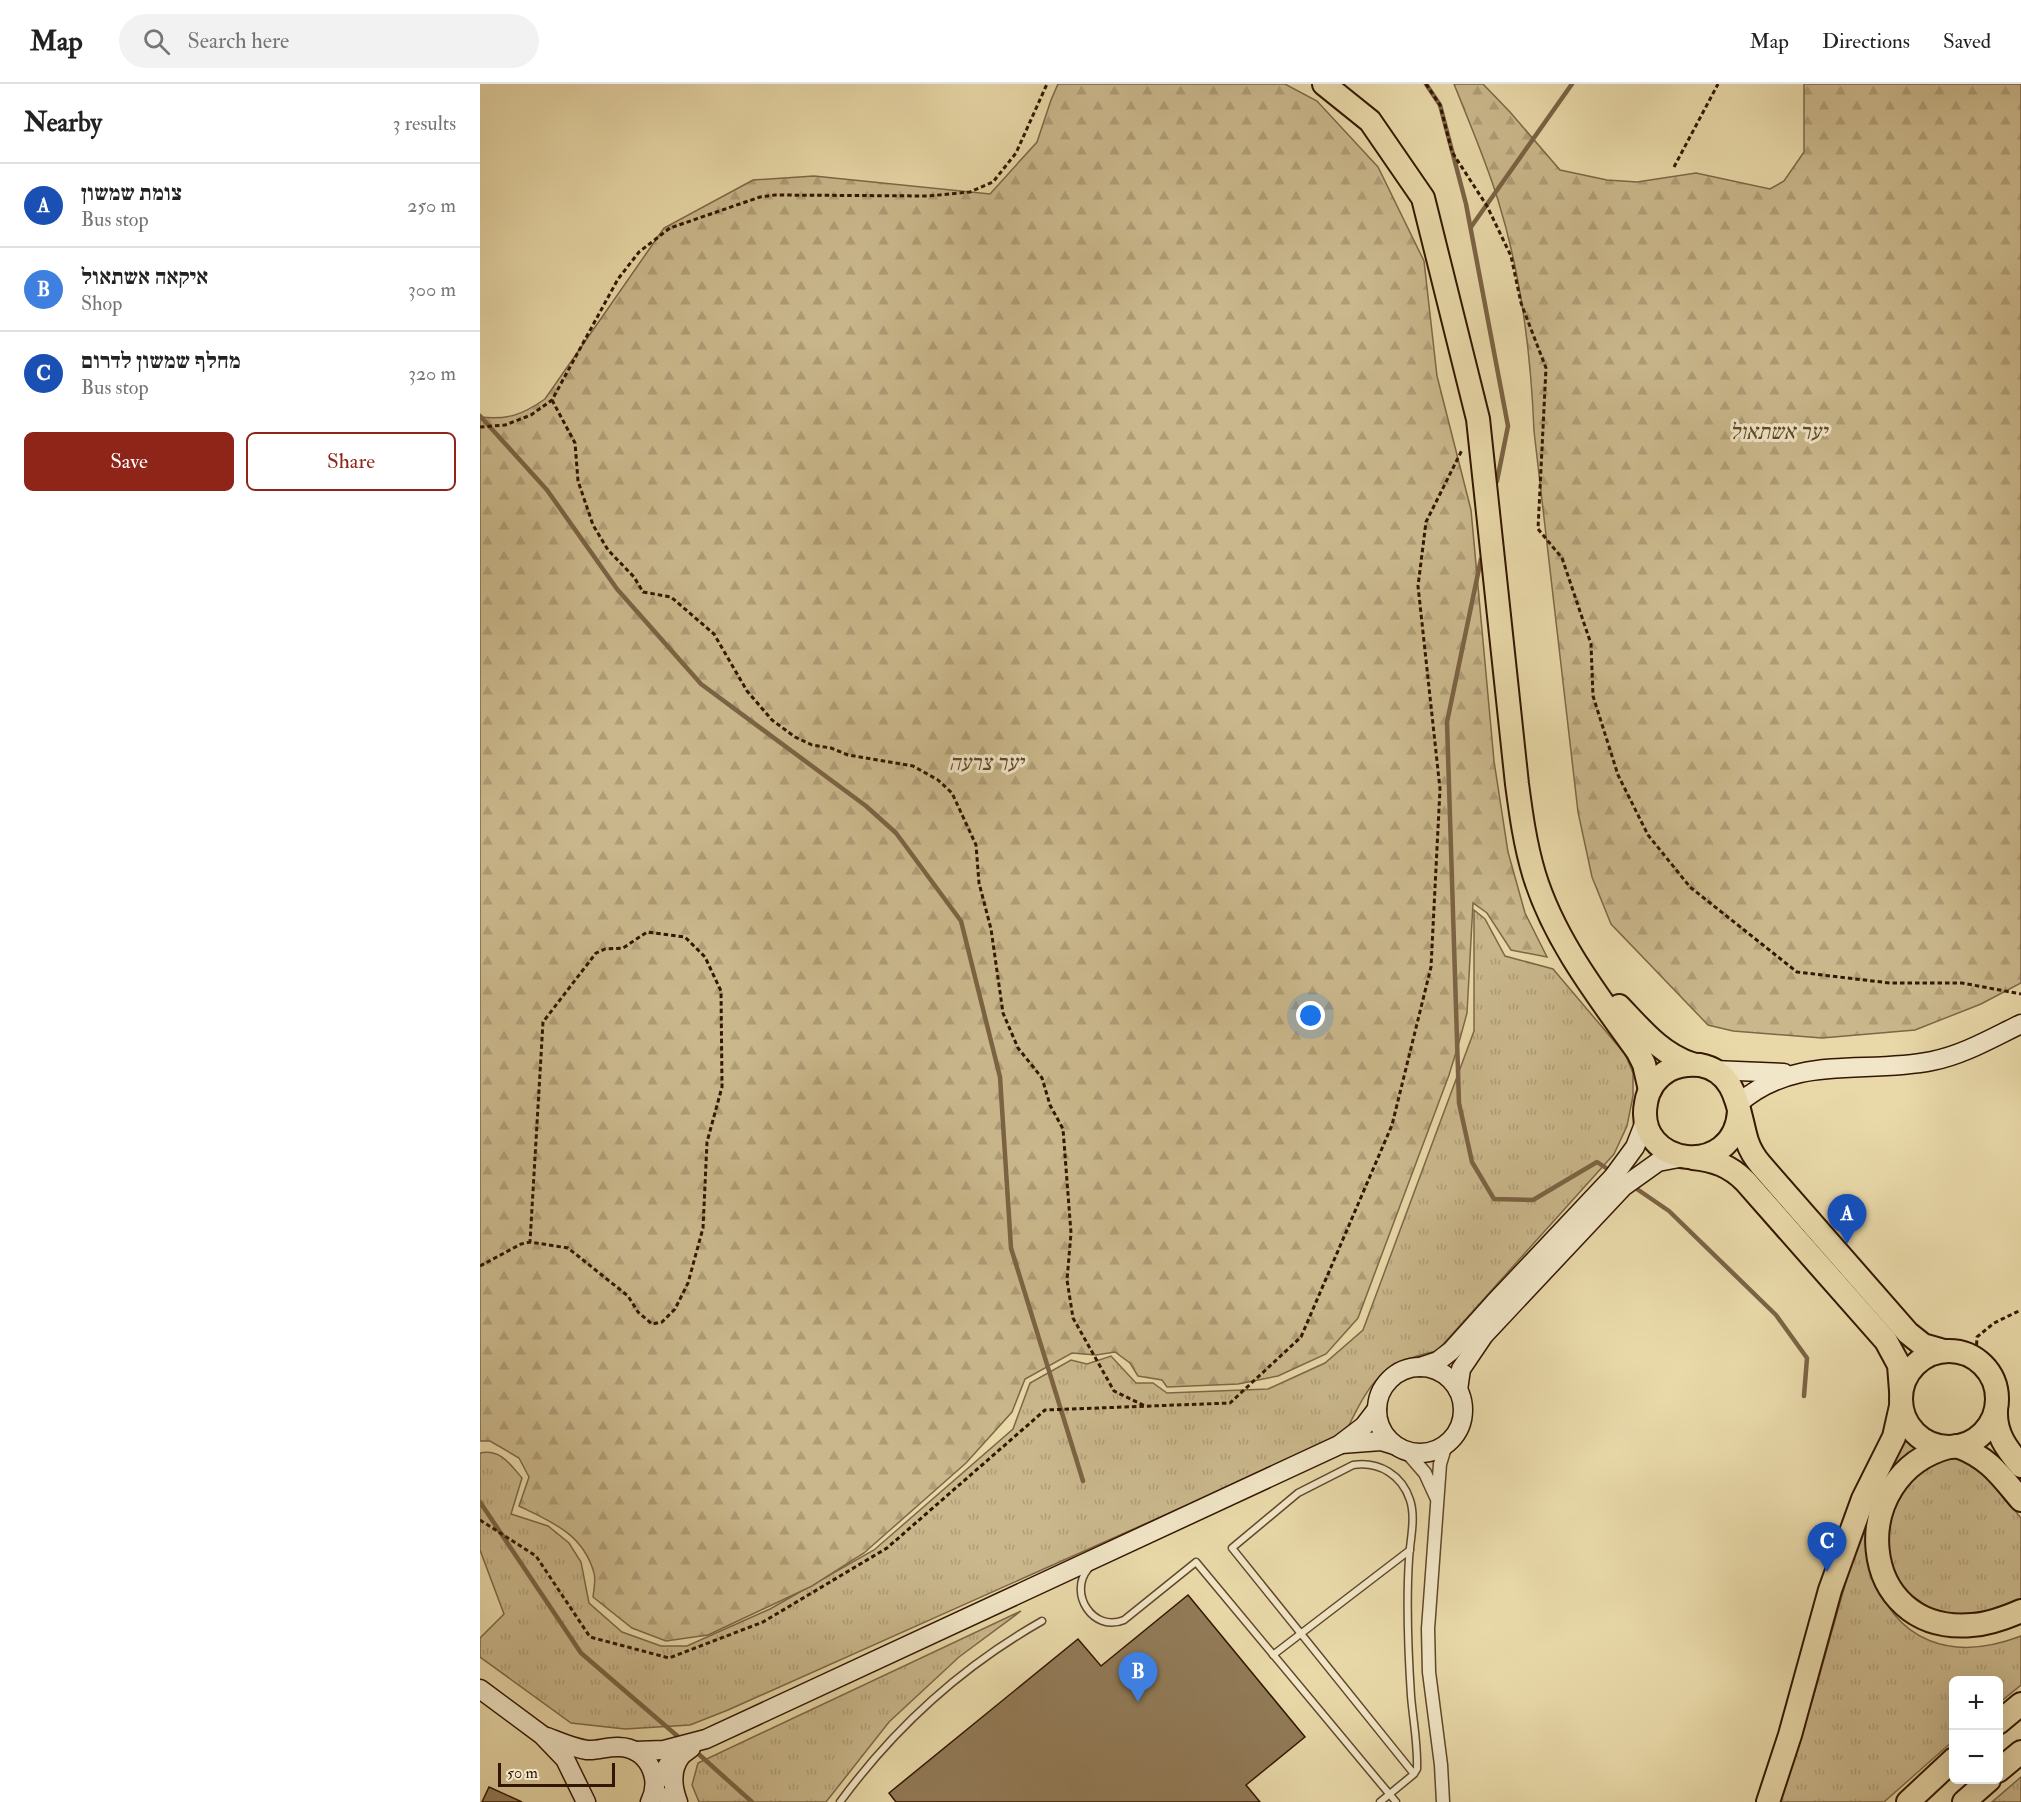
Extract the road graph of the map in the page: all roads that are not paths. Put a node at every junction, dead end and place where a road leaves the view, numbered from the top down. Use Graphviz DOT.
graph roads {
  1 [pos="1324,84"];
  2 [pos="1517,784"];
  3 [pos="2021,1024"];
  4 [pos="1703,1067"];
  5 [pos="1804,1071"];
  6 [pos="1650,1090"];
  7 [pos="1739,1107"];
  8 [pos="1646,1119"];
  9 [pos="1688,1158"];
  10 [pos="1623,1177"];
  11 [pos="1954,1352"];
  12 [pos="1420,1367"];
  13 [pos="1458,1390"];
  14 [pos="1901,1399"];
  15 [pos="1377,1409"];
  16 [pos="1996,1411"];
  17 [pos="1450,1440"];
  18 [pos="1339,1444"];
  19 [pos="1953,1447"];
  20 [pos="1400,1448"];
  21 [pos="2021,1466"];
  22 [pos="2021,1500"];
  23 [pos="1438,1503"];
  24 [pos="1410,1550"];
  25 [pos="1106,1553"];
  26 [pos="2021,1611"];
  27 [pos="1042,1621"];
  28 [pos="1300,1634"];
  29 [pos="1273,1655"];
  30 [pos="480,1689"];
  31 [pos="2021,1704"];
  32 [pos="2003,1719"];
  33 [pos="542,1735"];
  34 [pos="706,1739"];
  35 [pos="607,1749"];
  36 [pos="635,1751"];
  37 [pos="2021,1752"];
  38 [pos="684,1753"];
  39 [pos="1949,1764"];
  40 [pos="2003,1767"];
  41 [pos="1414,1774"];
  42 [pos="1984,1784"];
  43 [pos="653,1790"];
  44 [pos="1389,1794"];
  45 [pos="584,1796"];
  46 [pos="668,1802"];
  47 [pos="678,1802"];
  48 [pos="840,1802"];
  49 [pos="1380,1802"];
  50 [pos="1396,1802"];
  51 [pos="1443,1802"];
  52 [pos="1768,1802"];
  53 [pos="1908,1802"];
  54 [pos="1964,1802"];
  1 -- 2 [label="highway"];
  2 -- 4 [label="highway"];
  2 -- 6 [label="highway"];
  3 -- 5 [label="street"];
  4 -- 5 [label="street"];
  4 -- 6 [label="highway"];
  4 -- 7 [label="highway"];
  5 -- 7 [label="street"];
  6 -- 8 [label="highway"];
  7 -- 9 [label="highway"];
  7 -- 11 [label="highway"];
  8 -- 9 [label="highway"];
  8 -- 10 [label="street"];
  9 -- 10 [label="street"];
  9 -- 14 [label="highway"];
  10 -- 12 [label="street"];
  10 -- 13 [label="street"];
  11 -- 14 [label="highway"];
  11 -- 16 [label="highway"];
  12 -- 13 [label="street"];
  12 -- 15 [label="street"];
  13 -- 17 [label="street"];
  14 -- 19 [label="highway"];
  14 -- 52 [label="highway"];
  15 -- 18 [label="street"];
  15 -- 20 [label="street"];
  16 -- 19 [label="highway"];
  16 -- 21 [label="highway"];
  17 -- 20 [label="street"];
  17 -- 23 [label="street"];
  18 -- 20 [label="street"];
  18 -- 25 [label="street"];
  19 -- 22 [label="highway"];
  19 -- 26 [label="highway"];
  20 -- 23 [label="street"];
  23 -- 51 [label="street"];
  24 -- 28 [label="lane"];
  24 -- 28 [label="lane"];
  24 -- 41 [label="lane"];
  25 -- 29 [label="lane"];
  25 -- 34 [label="street"];
  27 -- 48 [label="lane"];
  28 -- 29 [label="lane"];
  28 -- 41 [label="lane"];
  29 -- 44 [label="lane"];
  30 -- 33 [label="street"];
  31 -- 32 [label="highway"];
  33 -- 35 [label="street"];
  33 -- 45 [label="street"];
  34 -- 36 [label="street"];
  34 -- 38 [label="street"];
  35 -- 36 [label="street"];
  35 -- 45 [label="street"];
  36 -- 43 [label="street"];
  37 -- 40 [label="highway"];
  38 -- 43 [label="street"];
  38 -- 47 [label="street"];
  39 -- 53 [label="highway"];
  41 -- 44 [label="lane"];
  42 -- 54 [label="highway"];
  43 -- 46 [label="street"];
  44 -- 49 [label="lane"];
  44 -- 50 [label="lane"];
}
